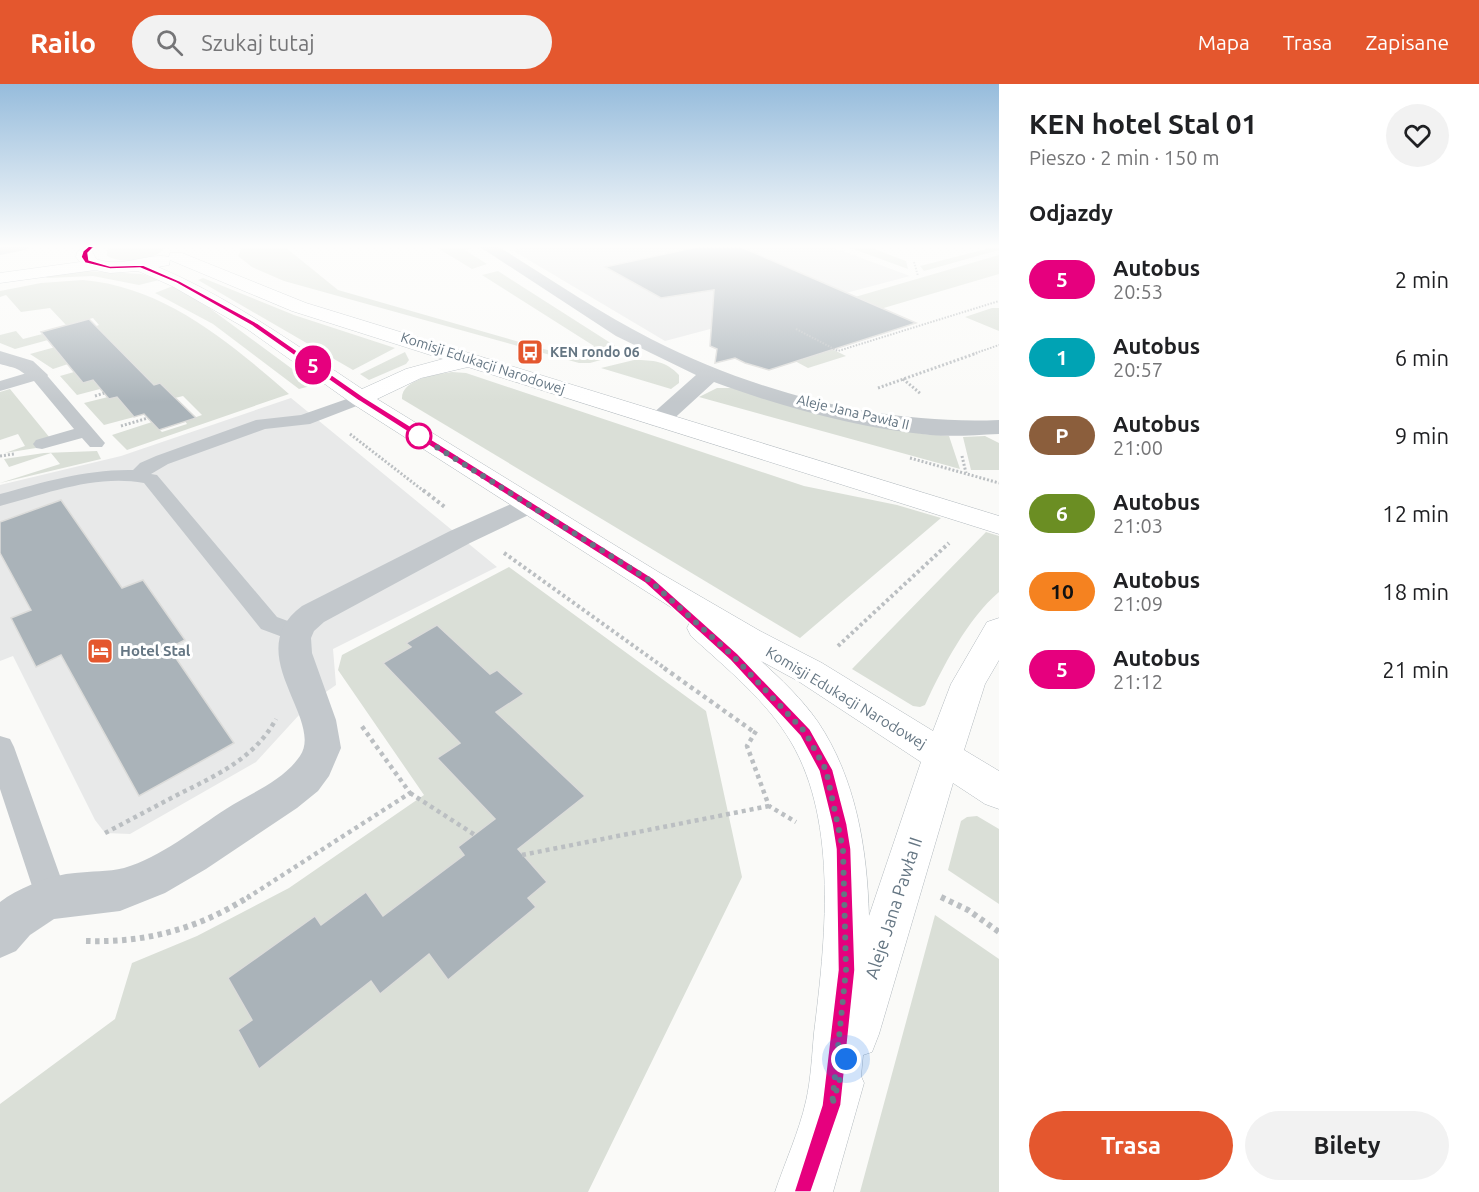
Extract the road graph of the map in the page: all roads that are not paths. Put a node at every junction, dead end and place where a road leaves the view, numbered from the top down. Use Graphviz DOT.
graph roads {
  1 [pos="208,299"];
  2 [pos="283,299"];
  3 [pos="571,299"];
  4 [pos="0,357"];
  5 [pos="472,360"];
  6 [pos="711,373"];
  7 [pos="37,375"];
  8 [pos="0,386"];
  9 [pos="361,399"];
  10 [pos="658,420"];
  11 [pos="999,427"];
  12 [pos="42,444"];
  13 [pos="137,476"];
  14 [pos="0,500"];
  15 [pos="990,501"];
  16 [pos="527,505"];
  17 [pos="999,525"];
  18 [pos="649,580"];
  19 [pos="999,630"];
  20 [pos="298,649"];
  21 [pos="0,747"];
  22 [pos="942,757"];
  23 [pos="999,792"];
  24 [pos="52,898"];
  25 [pos="0,935"];
  26 [pos="832,1105"];
  27 [pos="804,1192"];
  1 -- 9 [label="street, Komisji Edukacji Narodowej"];
  2 -- 5 [label="street, Komisji Edukacji Narodowej"];
  3 -- 6 [label="street"];
  4 -- 7 [label="street"];
  5 -- 9 [label="street"];
  5 -- 10 [label="street, Komisji Edukacji Narodowej"];
  6 -- 10 [label="street"];
  6 -- 11 [label="street, Aleje Jana Pawła II"];
  7 -- 8 [label="lane"];
  7 -- 12 [label="lane"];
  9 -- 13 [label="lane"];
  9 -- 16 [label="street, Komisji Edukacji Narodowej"];
  10 -- 15 [label="street, Komisji Edukacji Narodowej"];
  13 -- 14 [label="lane"];
  13 -- 20 [label="lane"];
  15 -- 17 [label="street"];
  16 -- 18 [label="street, Komisji Edukacji Narodowej"];
  16 -- 20 [label="street"];
  18 -- 22 [label="street, Komisji Edukacji Narodowej"];
  18 -- 26 [label="street"];
  19 -- 22 [label="street, Aleje Jana Pawła II"];
  20 -- 24 [label="street"];
  21 -- 24 [label="lane"];
  22 -- 23 [label="street, Komisji Edukacji Narodowej"];
  22 -- 26 [label="street, Aleje Jana Pawła II"];
  24 -- 25 [label="street"];
  26 -- 27 [label="street, Aleje Jana Pawła II"];
}
